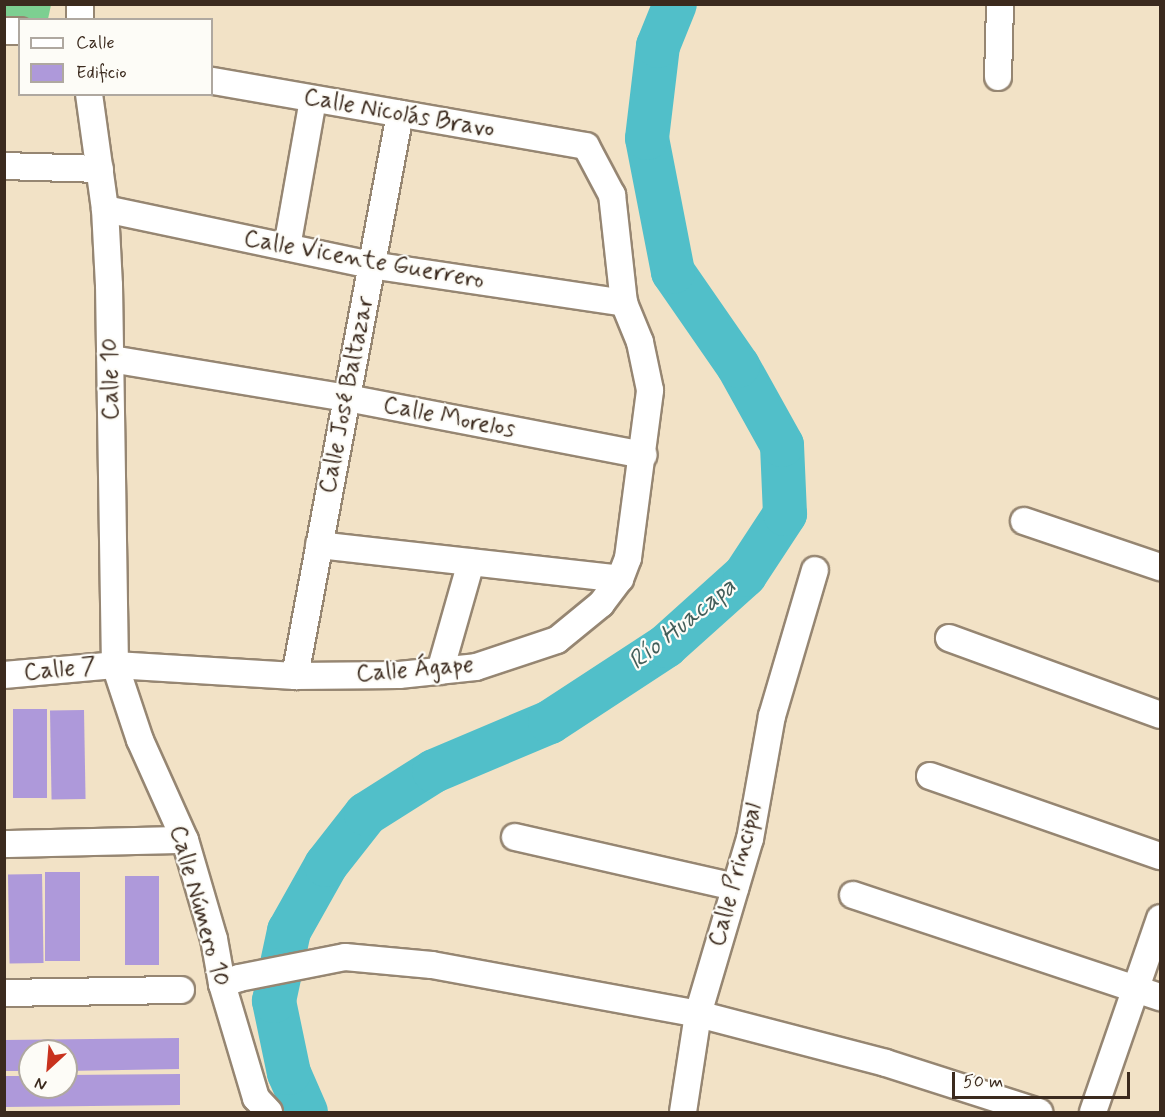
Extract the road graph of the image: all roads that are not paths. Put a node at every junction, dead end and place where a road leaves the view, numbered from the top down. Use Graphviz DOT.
graph roads {
  1 [pos="1000,4"];
  2 [pos="998,77"];
  3 [pos="213,81"];
  4 [pos="89,96"];
  5 [pos="313,99"];
  6 [pos="399,114"];
  7 [pos="586,146"];
  8 [pos="4,166"];
  9 [pos="100,169"];
  10 [pos="105,209"];
  11 [pos="287,247"];
  12 [pos="371,265"];
  13 [pos="624,303"];
  14 [pos="111,359"];
  15 [pos="346,398"];
  16 [pos="644,455"];
  17 [pos="1024,521"];
  18 [pos="319,544"];
  19 [pos="471,562"];
  20 [pos="1161,567"];
  21 [pos="815,570"];
  22 [pos="620,579"];
  23 [pos="949,638"];
  24 [pos="114,665"];
  25 [pos="440,671"];
  26 [pos="4,675"];
  27 [pos="295,676"];
  28 [pos="1161,715"];
  29 [pos="930,776"];
  30 [pos="515,837"];
  31 [pos="176,840"];
  32 [pos="4,844"];
  33 [pos="1161,856"];
  34 [pos="735,886"];
  35 [pos="854,895"];
  36 [pos="1161,918"];
  37 [pos="230,981"];
  38 [pos="1136,989"];
  39 [pos="182,990"];
  40 [pos="4,993"];
  41 [pos="1161,997"];
  42 [pos="698,1014"];
  43 [pos="269,1113"];
  44 [pos="683,1113"];
  45 [pos="1039,1113"];
  46 [pos="1093,1113"];
  1 -- 2 [label="street"];
  3 -- 5 [label="street, Calle Nicolás Bravo"];
  4 -- 9 [label="street, Calle 10"];
  5 -- 6 [label="street, Calle Nicolás Bravo"];
  5 -- 11 [label="street"];
  6 -- 7 [label="street, Calle Nicolás Bravo"];
  6 -- 12 [label="street, Calle José Baltazar"];
  7 -- 13 [label="street, Calle Ágape"];
  8 -- 9 [label="street"];
  9 -- 10 [label="street, Calle 10"];
  10 -- 11 [label="street, Calle Vicente Guerrero"];
  10 -- 14 [label="street, Calle 10"];
  11 -- 12 [label="street, Calle Vicente Guerrero"];
  12 -- 13 [label="street, Calle Vicente Guerrero"];
  12 -- 15 [label="street, Calle José Baltazar"];
  13 -- 16 [label="street, Calle Ágape"];
  14 -- 15 [label="street, Calle Morelos"];
  14 -- 24 [label="street, Calle 10"];
  15 -- 16 [label="street, Calle Morelos"];
  15 -- 18 [label="street, Calle José Baltazar"];
  16 -- 22 [label="street, Calle Ágape"];
  17 -- 20 [label="street"];
  18 -- 19 [label="street"];
  18 -- 27 [label="street, Calle José Baltazar"];
  19 -- 22 [label="street"];
  19 -- 25 [label="street"];
  21 -- 34 [label="street, Calle Principal"];
  22 -- 25 [label="street, Calle Ágape"];
  23 -- 28 [label="street"];
  24 -- 26 [label="street, Calle 7"];
  24 -- 27 [label="street, Calle Ágape"];
  24 -- 37 [label="street, Calle Número 10"];
  25 -- 27 [label="street, Calle Ágape"];
  29 -- 33 [label="street"];
  30 -- 34 [label="street"];
  31 -- 32 [label="street"];
  34 -- 42 [label="street, Calle Principal"];
  35 -- 38 [label="street"];
  36 -- 38 [label="street"];
  37 -- 42 [label="street"];
  37 -- 43 [label="street, Calle Número 10"];
  38 -- 41 [label="street"];
  38 -- 46 [label="street"];
  39 -- 40 [label="street"];
  42 -- 44 [label="street, Calle Principal"];
  42 -- 45 [label="street"];
}
